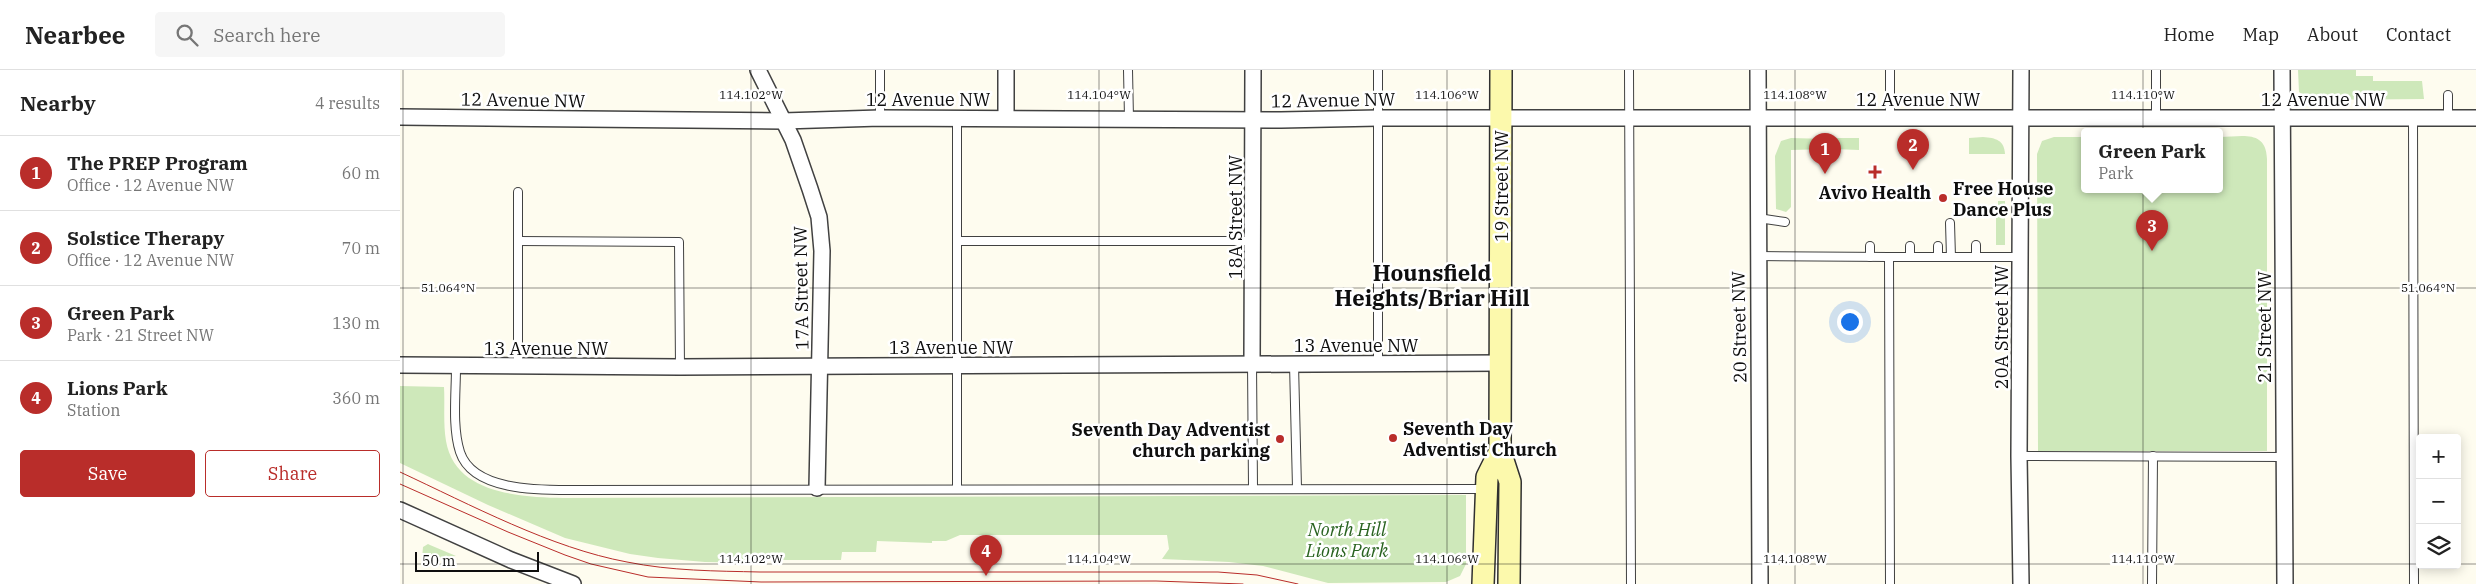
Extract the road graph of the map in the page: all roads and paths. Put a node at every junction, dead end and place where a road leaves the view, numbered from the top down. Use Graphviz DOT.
graph roads {
  1 [pos="758,70"];
  2 [pos="880,70"];
  3 [pos="1006,70"];
  4 [pos="1128,70"];
  5 [pos="1254,70"];
  6 [pos="1378,70"];
  7 [pos="1501,70"];
  8 [pos="1629,70"];
  9 [pos="1758,70"];
  10 [pos="1890,70"];
  11 [pos="2020,70"];
  12 [pos="2156,70"];
  13 [pos="2282,70"];
  14 [pos="2448,95"];
  15 [pos="1890,117"];
  16 [pos="2414,117"];
  17 [pos="400,118"];
  18 [pos="880,118"];
  19 [pos="957,118"];
  20 [pos="1006,118"];
  21 [pos="1129,118"];
  22 [pos="1378,118"];
  23 [pos="1501,118"];
  24 [pos="1629,118"];
  25 [pos="2156,118"];
  26 [pos="2282,118"];
  27 [pos="2448,118"];
  28 [pos="2476,118"];
  29 [pos="1758,119"];
  30 [pos="2020,119"];
  31 [pos="1253,120"];
  32 [pos="783,121"];
  33 [pos="518,192"];
  34 [pos="1758,218"];
  35 [pos="1784,222"];
  36 [pos="1950,223"];
  37 [pos="518,241"];
  38 [pos="957,241"];
  39 [pos="1254,241"];
  40 [pos="1976,245"];
  41 [pos="1870,246"];
  42 [pos="1910,246"];
  43 [pos="1938,246"];
  44 [pos="1757,256"];
  45 [pos="1870,257"];
  46 [pos="1888,257"];
  47 [pos="1910,257"];
  48 [pos="1938,257"];
  49 [pos="1951,257"];
  50 [pos="1976,257"];
  51 [pos="2020,257"];
  52 [pos="1252,363"];
  53 [pos="1501,363"];
  54 [pos="1294,364"];
  55 [pos="1378,364"];
  56 [pos="401,366"];
  57 [pos="820,366"];
  58 [pos="956,366"];
  59 [pos="456,367"];
  60 [pos="518,367"];
  61 [pos="680,367"];
  62 [pos="1500,452"];
  63 [pos="2019,456"];
  64 [pos="2153,456"];
  65 [pos="2283,457"];
  66 [pos="817,488"];
  67 [pos="1253,488"];
  68 [pos="1297,488"];
  69 [pos="957,489"];
  70 [pos="1486,489"];
  71 [pos="400,510"];
  72 [pos="573,584"];
  73 [pos="1483,584"];
  74 [pos="1509,584"];
  75 [pos="1631,584"];
  76 [pos="1760,584"];
  77 [pos="1890,584"];
  78 [pos="2021,584"];
  79 [pos="2152,584"];
  80 [pos="2285,584"];
  81 [pos="2414,584"];
  1 -- 32 [label="street, 17A Street NW"];
  2 -- 18 [label="lane"];
  3 -- 20 [label="street"];
  4 -- 21 [label="lane"];
  5 -- 31 [label="street, 18A Street NW"];
  6 -- 22 [label="lane"];
  7 -- 23 [label="street, 19 Street NW"];
  8 -- 24 [label="lane"];
  9 -- 29 [label="street, 20 Street NW"];
  10 -- 15 [label="lane"];
  11 -- 30 [label="street, 20A Street NW"];
  12 -- 25 [label="lane"];
  13 -- 26 [label="street, 21 Street NW"];
  14 -- 27 [label="lane"];
  15 -- 29 [label="street, 12 Avenue NW"];
  15 -- 30 [label="street, 12 Avenue NW"];
  16 -- 26 [label="street, 12 Avenue NW"];
  16 -- 27 [label="street, 12 Avenue NW"];
  16 -- 81 [label="lane"];
  17 -- 32 [label="street, 12 Avenue NW"];
  18 -- 19 [label="street, 12 Avenue NW"];
  18 -- 32 [label="street, 12 Avenue NW"];
  19 -- 20 [label="street, 12 Avenue NW"];
  19 -- 38 [label="lane"];
  20 -- 21 [label="street, 12 Avenue NW"];
  21 -- 31 [label="street, 12 Avenue NW"];
  22 -- 23 [label="street, 12 Avenue NW"];
  22 -- 31 [label="street, 12 Avenue NW"];
  22 -- 55 [label="lane"];
  23 -- 24 [label="street, 12 Avenue NW"];
  23 -- 53 [label="street, 19 Street NW"];
  24 -- 29 [label="street, 12 Avenue NW"];
  24 -- 75 [label="lane"];
  25 -- 26 [label="street, 12 Avenue NW"];
  25 -- 30 [label="street, 12 Avenue NW"];
  26 -- 65 [label="street, 21 Street NW"];
  27 -- 28 [label="street, 12 Avenue NW"];
  29 -- 34 [label="street, 20 Street NW"];
  30 -- 51 [label="street, 20A Street NW"];
  31 -- 39 [label="street, 18A Street NW"];
  32 -- 57 [label="street, 17A Street NW"];
  33 -- 37 [label="lane"];
  34 -- 35 [label="lane"];
  34 -- 44 [label="street, 20 Street NW"];
  36 -- 49 [label="lane"];
  37 -- 60 [label="lane"];
  37 -- 61 [label="lane"];
  38 -- 39 [label="lane"];
  38 -- 58 [label="lane"];
  39 -- 52 [label="street, 18A Street NW"];
  40 -- 50 [label="lane"];
  41 -- 45 [label="lane"];
  42 -- 47 [label="lane"];
  43 -- 48 [label="lane"];
  44 -- 45 [label="lane"];
  44 -- 76 [label="street, 20 Street NW"];
  45 -- 46 [label="lane"];
  46 -- 47 [label="lane"];
  46 -- 77 [label="lane"];
  47 -- 48 [label="lane"];
  48 -- 49 [label="lane"];
  49 -- 50 [label="lane"];
  50 -- 51 [label="lane"];
  51 -- 63 [label="street, 20A Street NW"];
  52 -- 54 [label="street, 13 Avenue NW"];
  52 -- 58 [label="street, 13 Avenue NW"];
  52 -- 67 [label="lane"];
  53 -- 55 [label="street, 13 Avenue NW"];
  53 -- 62 [label="street, 19 Street NW"];
  54 -- 55 [label="street, 13 Avenue NW"];
  54 -- 68 [label="lane"];
  56 -- 59 [label="street, 13 Avenue NW"];
  57 -- 58 [label="street, 13 Avenue NW"];
  57 -- 61 [label="street, 13 Avenue NW"];
  57 -- 66 [label="street, 17A Street NW"];
  58 -- 69 [label="lane"];
  59 -- 60 [label="street, 13 Avenue NW"];
  59 -- 66 [label="lane"];
  60 -- 61 [label="street, 13 Avenue NW"];
  62 -- 70 [label="street, 19 Street NW"];
  62 -- 74 [label="street, 19 Street NW"];
  63 -- 64 [label="lane"];
  63 -- 78 [label="street, 20A Street NW"];
  64 -- 65 [label="lane"];
  64 -- 79 [label="lane"];
  65 -- 80 [label="street, 21 Street NW"];
  66 -- 69 [label="lane"];
  67 -- 68 [label="lane"];
  67 -- 69 [label="lane"];
  68 -- 70 [label="lane"];
  70 -- 73 [label="street, 19 Street NW"];
  71 -- 72 [label="street"];
}
